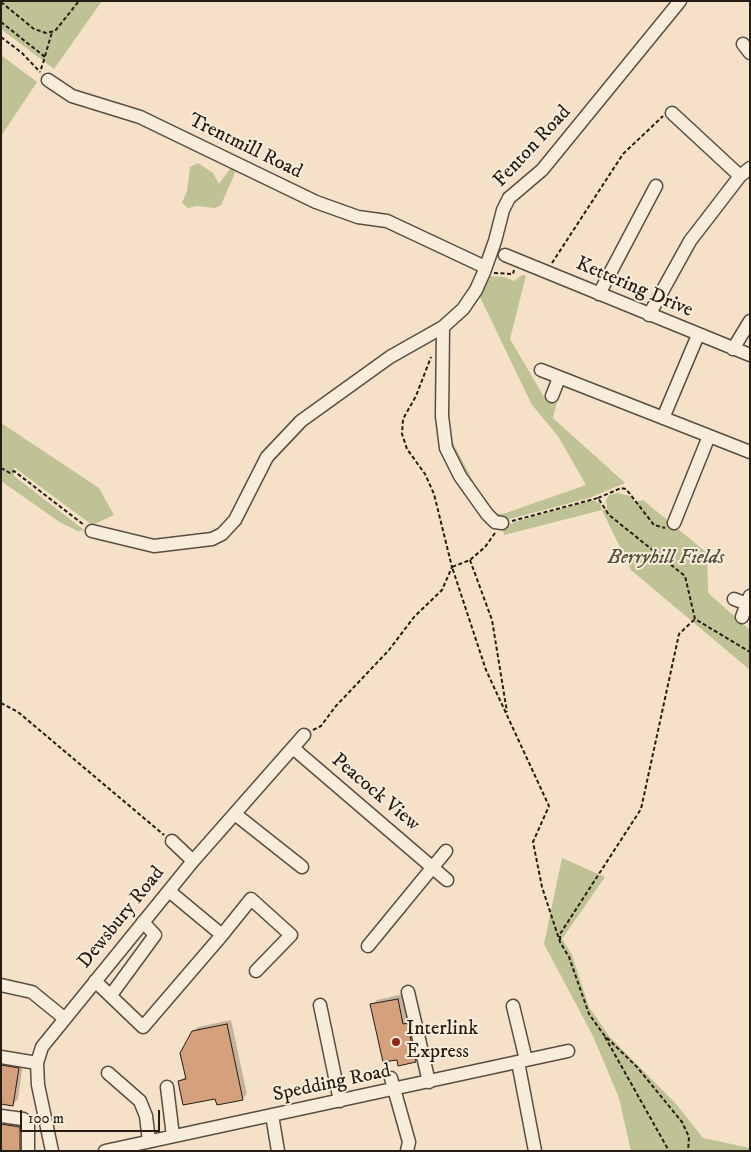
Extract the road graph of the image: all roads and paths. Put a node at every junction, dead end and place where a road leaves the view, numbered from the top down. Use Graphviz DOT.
graph roads {
  1 [pos="78,1"];
  2 [pos="680,1"];
  3 [pos="1,2"];
  4 [pos="1,22"];
  5 [pos="52,32"];
  6 [pos="1,37"];
  7 [pos="45,57"];
  8 [pos="44,76"];
  9 [pos="672,113"];
  10 [pos="745,172"];
  11 [pos="656,186"];
  12 [pos="505,255"];
  13 [pos="519,260"];
  14 [pos="485,270"];
  15 [pos="547,272"];
  16 [pos="599,294"];
  17 [pos="649,315"];
  18 [pos="750,321"];
  19 [pos="443,327"];
  20 [pos="698,335"];
  21 [pos="733,349"];
  22 [pos="433,353"];
  23 [pos="750,355"];
  24 [pos="540,370"];
  25 [pos="559,378"];
  26 [pos="552,396"];
  27 [pos="663,418"];
  28 [pos="709,436"];
  29 [pos="750,452"];
  30 [pos="1,468"];
  31 [pos="598,498"];
  32 [pos="502,523"];
  33 [pos="674,523"];
  34 [pos="92,531"];
  35 [pos="470,560"];
  36 [pos="452,567"];
  37 [pos="734,599"];
  38 [pos="748,600"];
  39 [pos="742,617"];
  40 [pos="695,619"];
  41 [pos="750,652"];
  42 [pos="1,703"];
  43 [pos="507,715"];
  44 [pos="304,736"];
  45 [pos="293,748"];
  46 [pos="235,814"];
  47 [pos="172,842"];
  48 [pos="446,851"];
  49 [pos="193,861"];
  50 [pos="302,867"];
  51 [pos="433,867"];
  52 [pos="447,880"];
  53 [pos="168,891"];
  54 [pos="143,922"];
  55 [pos="222,936"];
  56 [pos="560,942"];
  57 [pos="368,946"];
  58 [pos="256,971"];
  59 [pos="95,981"];
  60 [pos="1,985"];
  61 [pos="408,992"];
  62 [pos="111,996"];
  63 [pos="320,1005"];
  64 [pos="513,1006"];
  65 [pos="64,1018"];
  66 [pos="604,1035"];
  67 [pos="568,1051"];
  68 [pos="1,1057"];
  69 [pos="522,1061"];
  70 [pos="37,1063"];
  71 [pos="108,1073"];
  72 [pos="429,1082"];
  73 [pos="393,1084"];
  74 [pos="168,1087"];
  75 [pos="340,1101"];
  76 [pos="272,1115"];
  77 [pos="1,1116"];
  78 [pos="173,1136"];
  79 [pos="145,1145"];
  80 [pos="28,1151"];
  81 [pos="52,1151"];
  82 [pos="105,1151"];
  83 [pos="278,1151"];
  84 [pos="407,1151"];
  85 [pos="535,1151"];
  86 [pos="669,1151"];
  87 [pos="688,1151"];
  1 -- 5 [label="path"];
  2 -- 14 [label="street, Fenton Road"];
  3 -- 5 [label="path"];
  4 -- 7 [label="path"];
  5 -- 7 [label="path"];
  6 -- 8 [label="path"];
  7 -- 8 [label="path"];
  8 -- 14 [label="street, Trentmill Road"];
  9 -- 10 [label="street"];
  9 -- 15 [label="path"];
  10 -- 17 [label="street"];
  11 -- 16 [label="street"];
  12 -- 13 [label="street, Kettering Drive"];
  13 -- 14 [label="path"];
  13 -- 15 [label="street, Kettering Drive"];
  14 -- 19 [label="street, Fenton Road"];
  15 -- 16 [label="street, Kettering Drive"];
  16 -- 17 [label="street, Kettering Drive"];
  17 -- 20 [label="street, Kettering Drive"];
  18 -- 21 [label="street"];
  19 -- 32 [label="street"];
  19 -- 34 [label="street, Fenton Road"];
  20 -- 21 [label="street, Kettering Drive"];
  20 -- 27 [label="street"];
  21 -- 23 [label="street, Kettering Drive"];
  22 -- 36 [label="path"];
  24 -- 25 [label="street"];
  25 -- 26 [label="street"];
  25 -- 27 [label="street"];
  27 -- 28 [label="street"];
  28 -- 29 [label="street"];
  28 -- 33 [label="street"];
  30 -- 34 [label="path"];
  31 -- 32 [label="path"];
  31 -- 33 [label="path"];
  31 -- 40 [label="path"];
  32 -- 35 [label="path"];
  35 -- 36 [label="path"];
  35 -- 43 [label="path"];
  36 -- 43 [label="path"];
  36 -- 44 [label="path"];
  37 -- 38 [label="street"];
  38 -- 39 [label="street"];
  40 -- 41 [label="path"];
  40 -- 56 [label="path"];
  42 -- 47 [label="path"];
  43 -- 56 [label="path"];
  44 -- 45 [label="street, Dewsbury Road"];
  45 -- 46 [label="street, Dewsbury Road"];
  45 -- 51 [label="street, Peacock View"];
  46 -- 49 [label="street, Dewsbury Road"];
  46 -- 50 [label="street"];
  47 -- 49 [label="street"];
  48 -- 51 [label="street"];
  49 -- 53 [label="street, Dewsbury Road"];
  51 -- 52 [label="street, Peacock View"];
  51 -- 57 [label="street"];
  53 -- 54 [label="street, Dewsbury Road"];
  53 -- 55 [label="street"];
  54 -- 59 [label="street, Dewsbury Road"];
  54 -- 62 [label="street"];
  55 -- 58 [label="street"];
  55 -- 62 [label="street"];
  56 -- 66 [label="path"];
  59 -- 62 [label="street"];
  59 -- 65 [label="street, Dewsbury Road"];
  60 -- 65 [label="street"];
  61 -- 72 [label="street"];
  63 -- 75 [label="street"];
  64 -- 69 [label="street"];
  65 -- 70 [label="street, Dewsbury Road"];
  66 -- 86 [label="path"];
  66 -- 87 [label="path"];
  67 -- 69 [label="street, Spedding Road"];
  68 -- 70 [label="street"];
  69 -- 72 [label="street, Spedding Road"];
  69 -- 85 [label="street"];
  70 -- 81 [label="street, Dewsbury Road"];
  71 -- 79 [label="street"];
  72 -- 73 [label="street, Spedding Road"];
  73 -- 75 [label="street, Spedding Road"];
  73 -- 84 [label="street"];
  74 -- 78 [label="street"];
  75 -- 76 [label="street, Spedding Road"];
  76 -- 78 [label="street, Spedding Road"];
  76 -- 83 [label="street"];
  77 -- 80 [label="street"];
  78 -- 79 [label="street, Spedding Road"];
  79 -- 82 [label="street, Spedding Road"];
}
